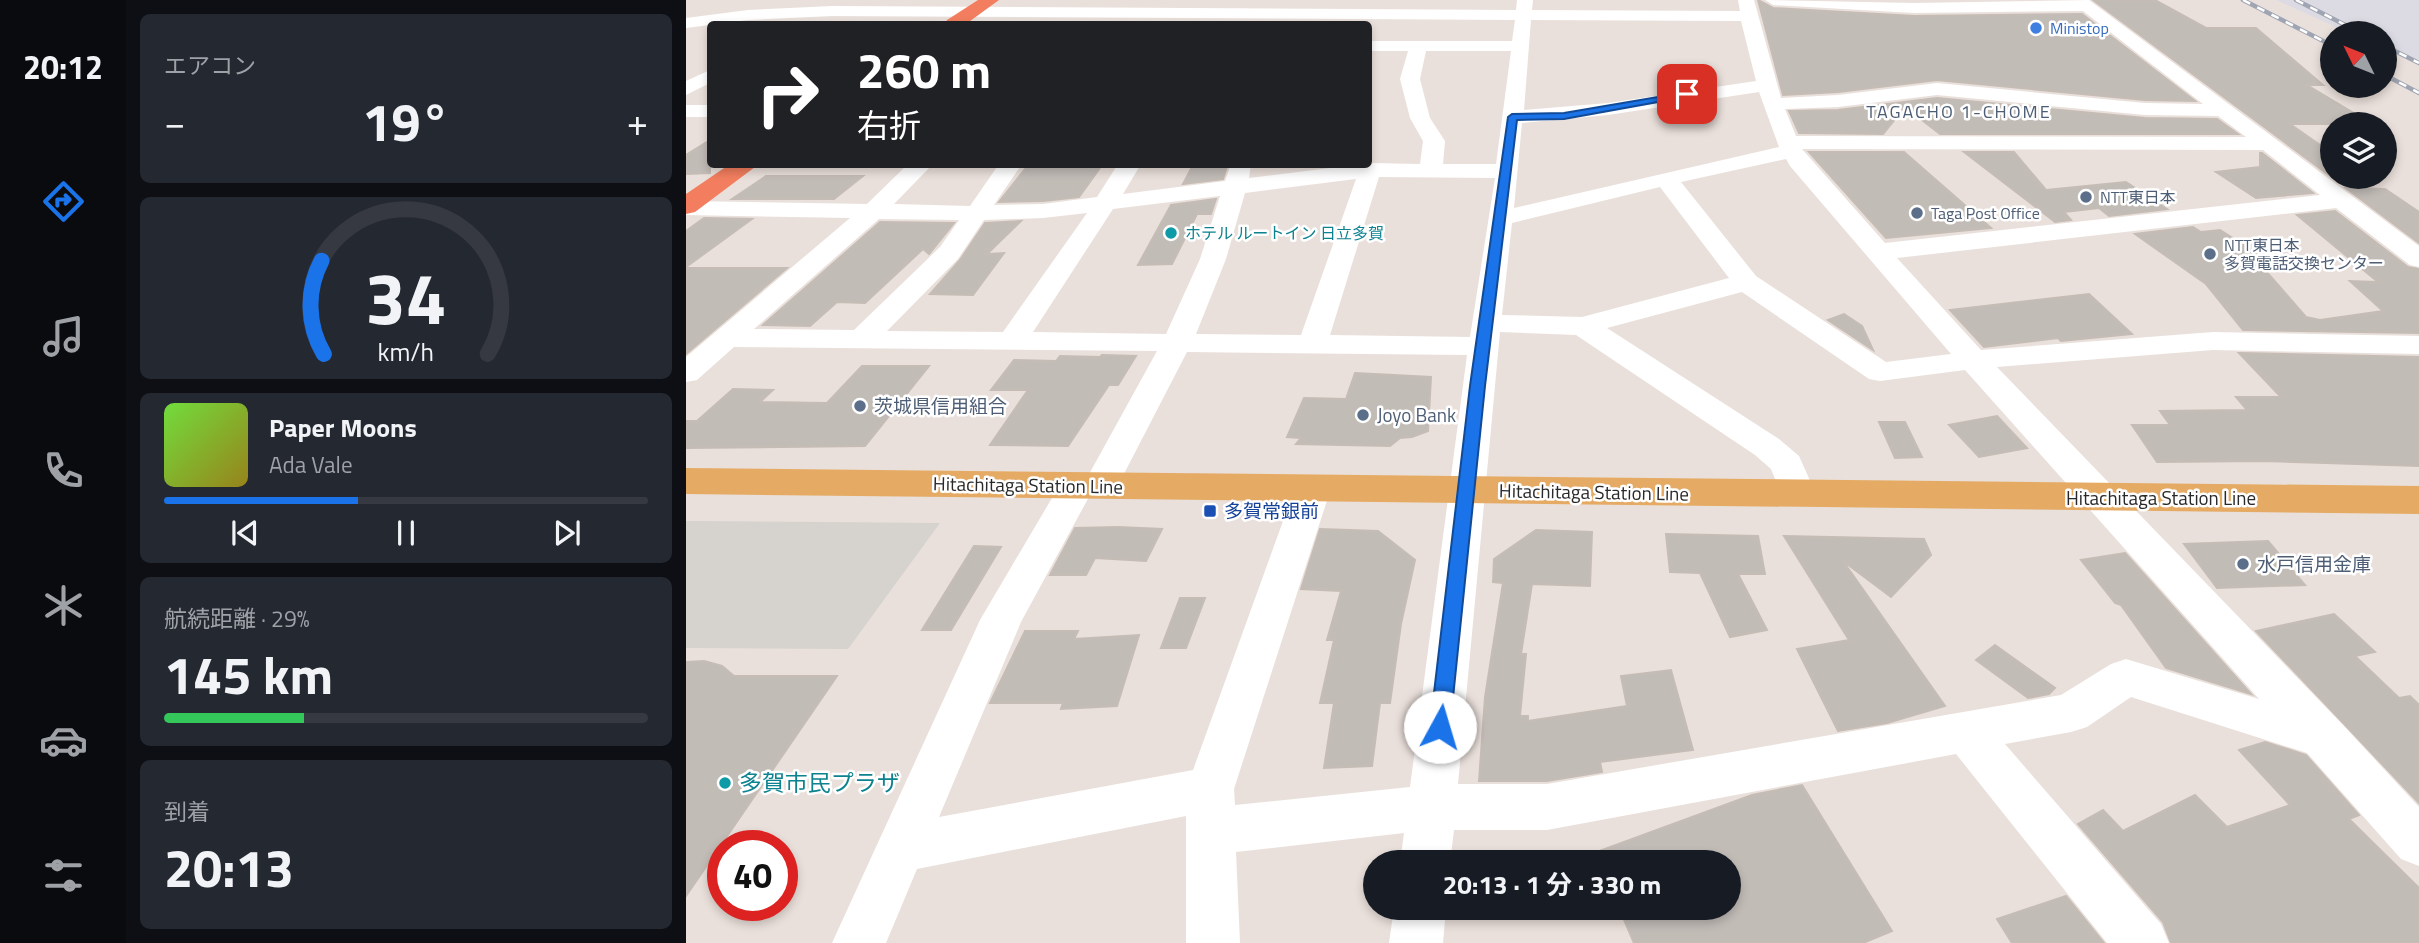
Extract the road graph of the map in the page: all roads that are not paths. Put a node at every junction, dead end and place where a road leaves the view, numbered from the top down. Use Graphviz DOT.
graph roads {
  1 [pos="725,0"];
  2 [pos="990,0"];
  3 [pos="1112,0"];
  4 [pos="1226,0"];
  5 [pos="1773,0"];
  6 [pos="2083,3"];
  7 [pos="839,5"];
  8 [pos="1524,7"];
  9 [pos="1747,8"];
  10 [pos="973,12"];
  11 [pos="1098,12"];
  12 [pos="1329,13"];
  13 [pos="748,15"];
  14 [pos="1209,19"];
  15 [pos="812,21"];
  16 [pos="959,21"];
  17 [pos="1087,21"];
  18 [pos="686,23"];
  19 [pos="1372,46"];
  20 [pos="1520,46"];
  21 [pos="1418,47"];
  22 [pos="707,78"];
  23 [pos="686,89"];
  24 [pos="1937,89"];
  25 [pos="1771,94"];
  26 [pos="2222,110"];
  27 [pos="686,111"];
  28 [pos="707,111"];
  29 [pos="1512,117"];
  30 [pos="1979,143"];
  31 [pos="2267,144"];
  32 [pos="1790,147"];
  33 [pos="741,168"];
  34 [pos="918,168"];
  35 [pos="1008,168"];
  36 [pos="1128,168"];
  37 [pos="1431,169"];
  38 [pos="1370,170"];
  39 [pos="1507,171"];
  40 [pos="1238,175"];
  41 [pos="1666,179"];
  42 [pos="2340,200"];
  43 [pos="1105,204"];
  44 [pos="686,207"];
  45 [pos="874,210"];
  46 [pos="979,213"];
  47 [pos="1500,219"];
  48 [pos="1878,252"];
  49 [pos="2419,260"];
  50 [pos="1746,282"];
  51 [pos="1583,326"];
  52 [pos="1484,334"];
  53 [pos="725,338"];
  54 [pos="863,338"];
  55 [pos="1012,341"];
  56 [pos="1177,342"];
  57 [pos="2419,345"];
  58 [pos="1311,346"];
  59 [pos="1973,360"];
  60 [pos="686,373"];
  61 [pos="686,481"];
  62 [pos="1089,486"];
  63 [pos="1312,488"];
  64 [pos="1466,490"];
  65 [pos="1798,494"];
  66 [pos="2100,498"];
  67 [pos="2419,500"];
  68 [pos="1966,732"];
  69 [pos="2328,740"];
  70 [pos="1432,807"];
  71 [pos="1211,810"];
  72 [pos="2419,842"];
  73 [pos="901,848"];
  74 [pos="1427,850"];
  75 [pos="1419,920"];
  76 [pos="859,943"];
  77 [pos="1213,943"];
  78 [pos="1416,943"];
  79 [pos="2142,943"];
  1 -- 13 [label="street"];
  2 -- 10 [label="highway"];
  3 -- 11 [label="street"];
  4 -- 14 [label="street"];
  5 -- 6 [label="street"];
  6 -- 26 [label="street"];
  7 -- 10 [label="street"];
  7 -- 13 [label="street"];
  7 -- 15 [label="street"];
  8 -- 9 [label="street"];
  8 -- 12 [label="street"];
  8 -- 20 [label="street"];
  9 -- 25 [label="street"];
  10 -- 11 [label="street"];
  10 -- 16 [label="highway"];
  11 -- 14 [label="street"];
  11 -- 17 [label="street"];
  12 -- 14 [label="street"];
  13 -- 18 [label="street"];
  19 -- 21 [label="street"];
  20 -- 21 [label="street"];
  20 -- 29 [label="street"];
  21 -- 37 [label="street"];
  22 -- 23 [label="street"];
  24 -- 25 [label="street"];
  24 -- 26 [label="street"];
  24 -- 30 [label="street"];
  25 -- 29 [label="street"];
  25 -- 32 [label="street"];
  26 -- 31 [label="street"];
  27 -- 28 [label="street"];
  29 -- 39 [label="street"];
  30 -- 31 [label="street"];
  30 -- 32 [label="street"];
  31 -- 42 [label="street"];
  32 -- 41 [label="street"];
  32 -- 48 [label="street"];
  33 -- 44 [label="highway"];
  34 -- 45 [label="street"];
  35 -- 46 [label="street"];
  36 -- 43 [label="street"];
  37 -- 38 [label="street"];
  37 -- 39 [label="street"];
  38 -- 40 [label="street"];
  38 -- 58 [label="street"];
  39 -- 47 [label="street"];
  40 -- 43 [label="street"];
  40 -- 56 [label="street"];
  41 -- 47 [label="street"];
  41 -- 50 [label="street"];
  42 -- 48 [label="street"];
  42 -- 49 [label="street"];
  43 -- 46 [label="street"];
  43 -- 55 [label="street"];
  44 -- 45 [label="street"];
  45 -- 46 [label="street"];
  45 -- 53 [label="street"];
  46 -- 54 [label="street"];
  47 -- 52 [label="street"];
  48 -- 59 [label="street"];
  50 -- 51 [label="street"];
  50 -- 59 [label="street"];
  51 -- 52 [label="street"];
  51 -- 65 [label="street"];
  52 -- 58 [label="street"];
  52 -- 64 [label="street"];
  53 -- 54 [label="street"];
  53 -- 60 [label="street"];
  54 -- 55 [label="street"];
  55 -- 56 [label="street"];
  56 -- 58 [label="street"];
  56 -- 62 [label="street"];
  57 -- 59 [label="street"];
  59 -- 66 [label="street"];
  61 -- 62 [label="main road, Hitachitaga Station Line"];
  62 -- 63 [label="main road, Hitachitaga Station Line"];
  62 -- 73 [label="street"];
  63 -- 64 [label="main road, Hitachitaga Station Line"];
  63 -- 71 [label="street"];
  64 -- 65 [label="main road, Hitachitaga Station Line"];
  64 -- 70 [label="street"];
  65 -- 66 [label="main road, Hitachitaga Station Line"];
  66 -- 67 [label="main road, Hitachitaga Station Line"];
  66 -- 69 [label="street"];
  68 -- 69 [label="street"];
  68 -- 70 [label="street"];
  68 -- 79 [label="street"];
  69 -- 72 [label="street"];
  70 -- 71 [label="street"];
  70 -- 74 [label="street"];
  71 -- 73 [label="street"];
  71 -- 77 [label="street"];
  73 -- 76 [label="street"];
  75 -- 78 [label="street"];
}
